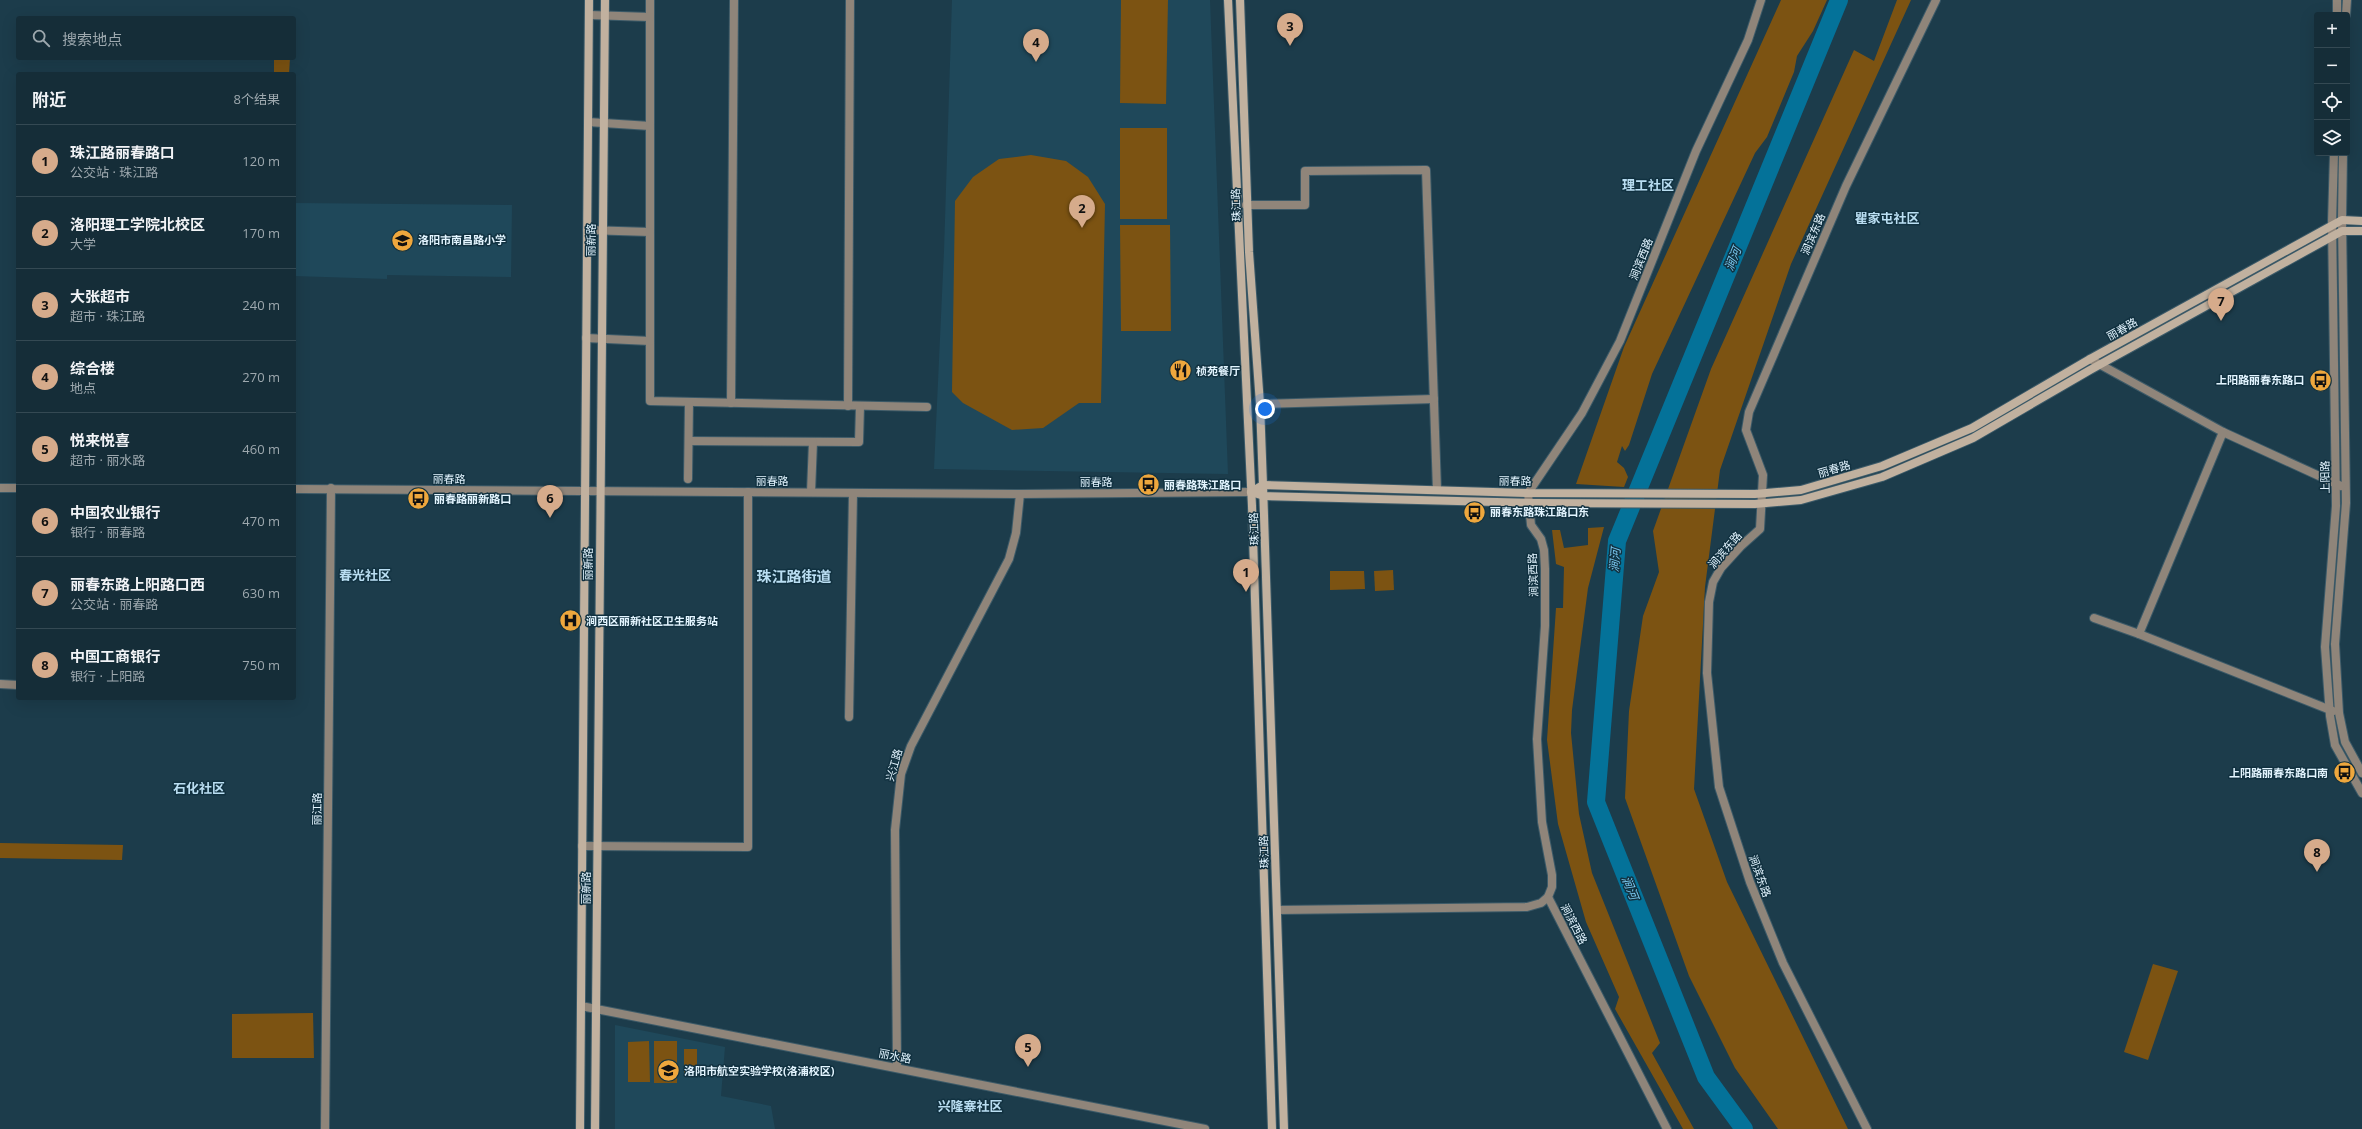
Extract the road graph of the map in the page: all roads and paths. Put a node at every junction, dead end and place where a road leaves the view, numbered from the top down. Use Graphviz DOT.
graph roads {
  1 [pos="589,0"];
  2 [pos="604,0"];
  3 [pos="650,0"];
  4 [pos="734,0"];
  5 [pos="850,0"];
  6 [pos="1228,0"];
  7 [pos="1240,0"];
  8 [pos="1761,0"];
  9 [pos="1936,0"];
  10 [pos="2337,0"];
  11 [pos="2347,0"];
  12 [pos="2337,12"];
  13 [pos="2346,12"];
  14 [pos="589,15"];
  15 [pos="604,16"];
  16 [pos="650,17"];
  17 [pos="588,122"];
  18 [pos="603,123"];
  19 [pos="650,126"];
  20 [pos="2334,156"];
  21 [pos="2343,156"];
  22 [pos="1246,205"];
  23 [pos="2342,220"];
  24 [pos="2362,221"];
  25 [pos="2332,225"];
  26 [pos="587,230"];
  27 [pos="602,231"];
  28 [pos="2342,231"];
  29 [pos="2362,231"];
  30 [pos="650,232"];
  31 [pos="2332,236"];
  32 [pos="586,338"];
  33 [pos="601,339"];
  34 [pos="650,341"];
  35 [pos="2090,359"];
  36 [pos="2100,364"];
  37 [pos="1434,399"];
  38 [pos="689,402"];
  39 [pos="731,403"];
  40 [pos="1260,404"];
  41 [pos="848,406"];
  42 [pos="860,406"];
  43 [pos="927,407"];
  44 [pos="2223,432"];
  45 [pos="689,441"];
  46 [pos="813,442"];
  47 [pos="688,479"];
  48 [pos="2336,484"];
  49 [pos="1263,485"];
  50 [pos="0,488"];
  51 [pos="16,488"];
  52 [pos="331,488"];
  53 [pos="2346,488"];
  54 [pos="296,489"];
  55 [pos="1438,490"];
  56 [pos="584,491"];
  57 [pos="599,492"];
  58 [pos="748,492"];
  59 [pos="811,492"];
  60 [pos="1251,492"];
  61 [pos="852,493"];
  62 [pos="1530,493"];
  63 [pos="1759,493"];
  64 [pos="1020,494"];
  65 [pos="1264,496"];
  66 [pos="1530,503"];
  67 [pos="1759,504"];
  68 [pos="2094,618"];
  69 [pos="2139,634"];
  70 [pos="0,684"];
  71 [pos="16,684"];
  72 [pos="2329,710"];
  73 [pos="2339,713"];
  74 [pos="848,717"];
  75 [pos="2362,773"];
  76 [pos="2362,793"];
  77 [pos="582,846"];
  78 [pos="597,846"];
  79 [pos="1548,897"];
  80 [pos="1277,910"];
  81 [pos="581,1006"];
  82 [pos="596,1008"];
  83 [pos="897,1067"];
  84 [pos="325,1129"];
  85 [pos="580,1129"];
  86 [pos="595,1129"];
  87 [pos="1206,1129"];
  88 [pos="1272,1129"];
  89 [pos="1284,1129"];
  90 [pos="1667,1129"];
  91 [pos="1867,1129"];
  1 -- 14 [label="main road, 丽新路"];
  2 -- 15 [label="main road, 丽新路"];
  3 -- 16 [label="street"];
  4 -- 39 [label="street"];
  5 -- 41 [label="street"];
  6 -- 60 [label="main road, 珠江路"];
  7 -- 22 [label="main road, 珠江路"];
  8 -- 62 [label="street, 涧滨西路"];
  9 -- 63 [label="street, 涧滨东路"];
  10 -- 12 [label="street"];
  11 -- 13 [label="street"];
  14 -- 15 [label="street"];
  14 -- 17 [label="main road, 丽新路"];
  15 -- 16 [label="street"];
  15 -- 18 [label="main road, 丽新路"];
  16 -- 19 [label="street"];
  17 -- 18 [label="street"];
  17 -- 26 [label="main road, 丽新路"];
  18 -- 19 [label="street"];
  18 -- 27 [label="main road, 丽新路"];
  19 -- 30 [label="street"];
  20 -- 25 [label="street, 上阳路"];
  21 -- 23 [label="street, 上阳路"];
  22 -- 37 [label="street"];
  22 -- 40 [label="main road, 珠江路"];
  23 -- 24 [label="main road, 丽春路"];
  23 -- 25 [label="main road, 丽春路"];
  23 -- 28 [label="street, 上阳路"];
  25 -- 31 [label="street, 上阳路"];
  25 -- 35 [label="main road, 丽春路"];
  26 -- 27 [label="street"];
  26 -- 32 [label="main road, 丽新路"];
  27 -- 30 [label="street"];
  27 -- 33 [label="main road, 丽新路"];
  28 -- 29 [label="main road, 丽春路"];
  28 -- 31 [label="main road, 丽春路"];
  28 -- 53 [label="street, 上阳路"];
  30 -- 34 [label="street"];
  31 -- 36 [label="main road, 丽春路"];
  31 -- 48 [label="street, 上阳路"];
  32 -- 33 [label="street"];
  32 -- 56 [label="main road, 丽新路"];
  33 -- 34 [label="street"];
  33 -- 57 [label="main road, 丽新路"];
  34 -- 38 [label="street"];
  35 -- 36 [label="street"];
  35 -- 63 [label="main road, 丽春路"];
  36 -- 44 [label="street"];
  36 -- 67 [label="main road, 丽春路"];
  37 -- 40 [label="street"];
  37 -- 55 [label="street"];
  38 -- 39 [label="street"];
  38 -- 45 [label="street"];
  39 -- 41 [label="street"];
  40 -- 49 [label="main road, 珠江路"];
  41 -- 42 [label="street"];
  42 -- 43 [label="street"];
  42 -- 46 [label="street"];
  44 -- 48 [label="street"];
  44 -- 69 [label="street"];
  45 -- 46 [label="street"];
  45 -- 47 [label="street"];
  46 -- 59 [label="street"];
  48 -- 53 [label="street"];
  48 -- 72 [label="street, 上阳路"];
  49 -- 55 [label="main road, 丽春路"];
  49 -- 60 [label="main road, 丽春路"];
  49 -- 65 [label="main road, 珠江路"];
  50 -- 51 [label="street"];
  52 -- 54 [label="street, 丽春路"];
  52 -- 56 [label="street, 丽春路"];
  52 -- 84 [label="street, 丽江路"];
  53 -- 73 [label="street, 上阳路"];
  55 -- 62 [label="main road, 丽春路"];
  56 -- 57 [label="street, 丽春路"];
  56 -- 77 [label="main road, 丽新路"];
  57 -- 58 [label="street, 丽春路"];
  57 -- 78 [label="main road, 丽新路"];
  58 -- 59 [label="street, 丽春路"];
  58 -- 78 [label="street"];
  59 -- 61 [label="street, 丽春路"];
  60 -- 64 [label="street, 丽春路"];
  60 -- 65 [label="main road, 丽春路"];
  60 -- 88 [label="main road, 珠江路"];
  61 -- 64 [label="street, 丽春路"];
  61 -- 74 [label="street"];
  62 -- 63 [label="main road, 丽春路"];
  62 -- 66 [label="street, 涧滨西路"];
  63 -- 67 [label="street, 涧滨东路"];
  64 -- 83 [label="street, 兴江路"];
  65 -- 66 [label="main road, 丽春路"];
  65 -- 80 [label="main road, 珠江路"];
  66 -- 67 [label="main road, 丽春路"];
  66 -- 79 [label="street, 涧滨西路"];
  67 -- 91 [label="street, 涧滨东路"];
  68 -- 69 [label="street"];
  69 -- 72 [label="street"];
  70 -- 71 [label="street"];
  72 -- 73 [label="street"];
  72 -- 76 [label="street, 上阳路"];
  73 -- 75 [label="street, 上阳路"];
  77 -- 78 [label="street"];
  77 -- 81 [label="main road, 丽新路"];
  78 -- 82 [label="main road, 丽新路"];
  79 -- 80 [label="street"];
  79 -- 90 [label="street, 涧滨西路"];
  80 -- 89 [label="main road, 珠江路"];
  81 -- 82 [label="street, 丽水路"];
  81 -- 85 [label="main road, 丽新路"];
  82 -- 83 [label="street, 丽水路"];
  82 -- 86 [label="main road, 丽新路"];
  83 -- 87 [label="street, 丽水路"];
}
